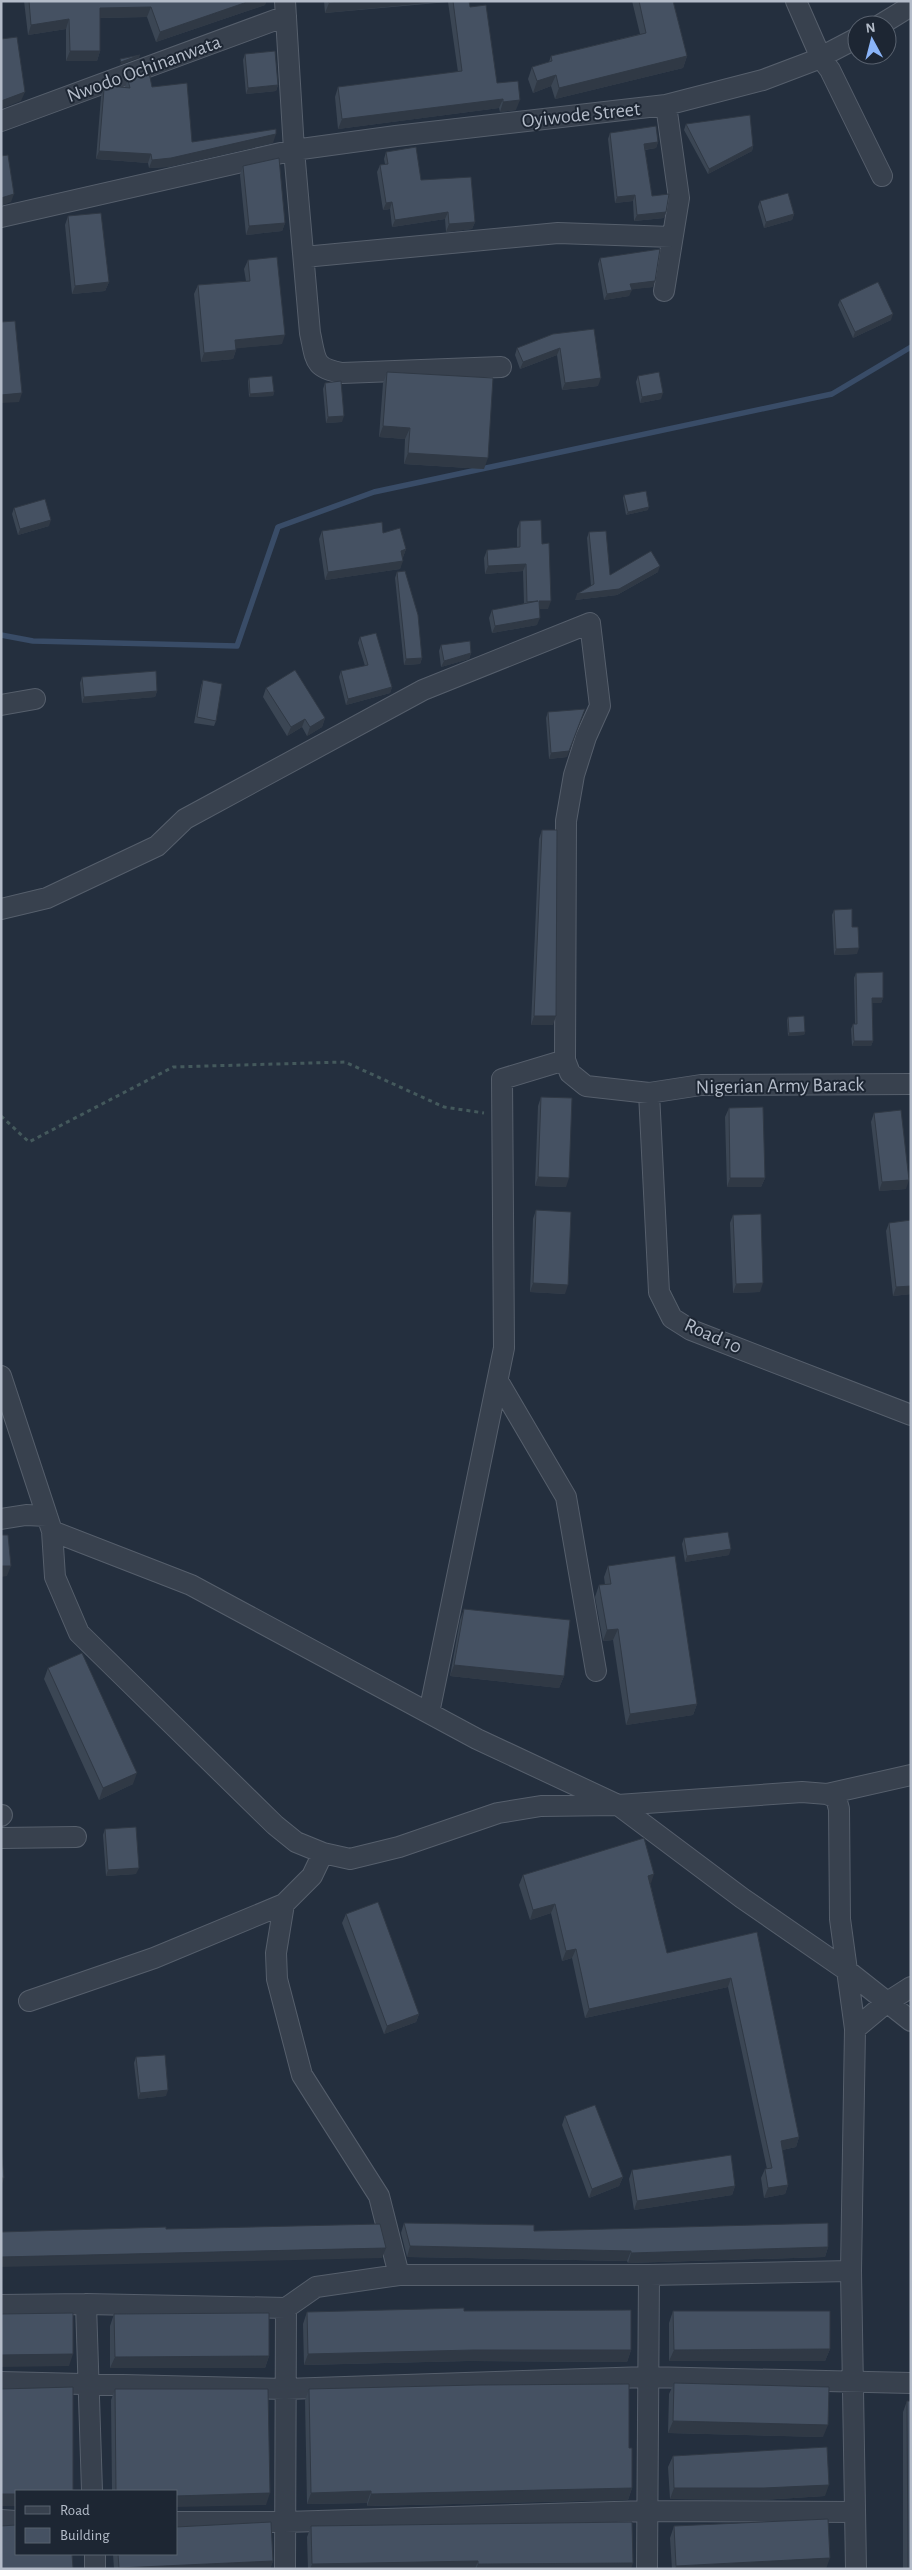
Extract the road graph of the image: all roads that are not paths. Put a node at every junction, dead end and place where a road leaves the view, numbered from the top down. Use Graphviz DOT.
graph roads {
  1 [pos="796,1"];
  2 [pos="911,6"];
  3 [pos="286,9"];
  4 [pos="896,15"];
  5 [pos="847,44"];
  6 [pos="821,58"];
  7 [pos="666,105"];
  8 [pos="1,121"];
  9 [pos="294,150"];
  10 [pos="882,176"];
  11 [pos="1,217"];
  12 [pos="672,237"];
  13 [pos="304,257"];
  14 [pos="664,291"];
  15 [pos="501,368"];
  16 [pos="35,699"];
  17 [pos="1,706"];
  18 [pos="1,908"];
  19 [pos="565,1060"];
  20 [pos="911,1084"];
  21 [pos="650,1093"];
  22 [pos="1,1376"];
  23 [pos="498,1381"];
  24 [pos="911,1415"];
  25 [pos="1,1518"];
  26 [pos="50,1524"];
  27 [pos="596,1671"];
  28 [pos="429,1713"];
  29 [pos="911,1775"];
  30 [pos="827,1794"];
  31 [pos="618,1805"];
  32 [pos="76,1837"];
  33 [pos="1,1838"];
  34 [pos="323,1854"];
  35 [pos="284,1904"];
  36 [pos="849,1972"];
  37 [pos="911,1987"];
  38 [pos="29,2001"];
  39 [pos="886,2002"];
  40 [pos="911,2021"];
  41 [pos="855,2029"];
  42 [pos="851,2272"];
  43 [pos="399,2275"];
  44 [pos="649,2275"];
  45 [pos="86,2304"];
  46 [pos="1,2305"];
  47 [pos="286,2308"];
  48 [pos="647,2377"];
  49 [pos="1,2382"];
  50 [pos="855,2382"];
  51 [pos="911,2383"];
  52 [pos="88,2384"];
  53 [pos="285,2389"];
  54 [pos="92,2490"];
  55 [pos="647,2511"];
  56 [pos="855,2512"];
  57 [pos="1,2520"];
  58 [pos="15,2521"];
  59 [pos="178,2522"];
  60 [pos="285,2522"];
  61 [pos="95,2555"];
  62 [pos="95,2569"];
  63 [pos="285,2569"];
  64 [pos="647,2569"];
  65 [pos="856,2569"];
  1 -- 6 [label="street"];
  2 -- 4 [label="street"];
  3 -- 8 [label="street, Nwodo Ochinanwata"];
  3 -- 9 [label="street"];
  5 -- 6 [label="street, Oyiwode Street"];
  6 -- 7 [label="street, Oyiwode Street"];
  6 -- 10 [label="street"];
  7 -- 9 [label="street, Oyiwode Street"];
  7 -- 12 [label="street"];
  9 -- 11 [label="street, Oyiwode Street"];
  9 -- 13 [label="street"];
  12 -- 13 [label="street"];
  12 -- 14 [label="street"];
  13 -- 15 [label="street"];
  16 -- 17 [label="street"];
  18 -- 19 [label="street"];
  19 -- 21 [label="street, Nigerian Army Barack"];
  19 -- 23 [label="street"];
  20 -- 21 [label="street, Nigerian Army Barack"];
  21 -- 24 [label="street, Road 10"];
  22 -- 26 [label="street"];
  23 -- 27 [label="street"];
  23 -- 28 [label="street"];
  25 -- 26 [label="street"];
  26 -- 28 [label="street"];
  26 -- 34 [label="street"];
  28 -- 31 [label="street"];
  29 -- 30 [label="street"];
  30 -- 31 [label="street"];
  30 -- 36 [label="street"];
  31 -- 34 [label="street"];
  31 -- 36 [label="street"];
  32 -- 33 [label="street"];
  34 -- 35 [label="street"];
  35 -- 38 [label="street"];
  35 -- 43 [label="street"];
  36 -- 39 [label="street"];
  36 -- 41 [label="street"];
  37 -- 39 [label="street"];
  39 -- 40 [label="street"];
  39 -- 41 [label="street"];
  41 -- 42 [label="street"];
  42 -- 44 [label="street"];
  42 -- 50 [label="street"];
  43 -- 44 [label="street"];
  43 -- 47 [label="street"];
  44 -- 48 [label="street"];
  45 -- 46 [label="street"];
  45 -- 47 [label="street"];
  45 -- 52 [label="street"];
  47 -- 53 [label="street"];
  48 -- 50 [label="street"];
  48 -- 53 [label="street"];
  48 -- 55 [label="street"];
  49 -- 52 [label="street"];
  50 -- 51 [label="street"];
  50 -- 56 [label="street"];
  52 -- 53 [label="street"];
  52 -- 54 [label="street"];
  53 -- 60 [label="street"];
  55 -- 56 [label="street"];
  55 -- 60 [label="street"];
  55 -- 64 [label="street"];
  56 -- 65 [label="street"];
  57 -- 58 [label="street"];
  59 -- 60 [label="street"];
  60 -- 63 [label="street"];
  61 -- 62 [label="street"];
}
